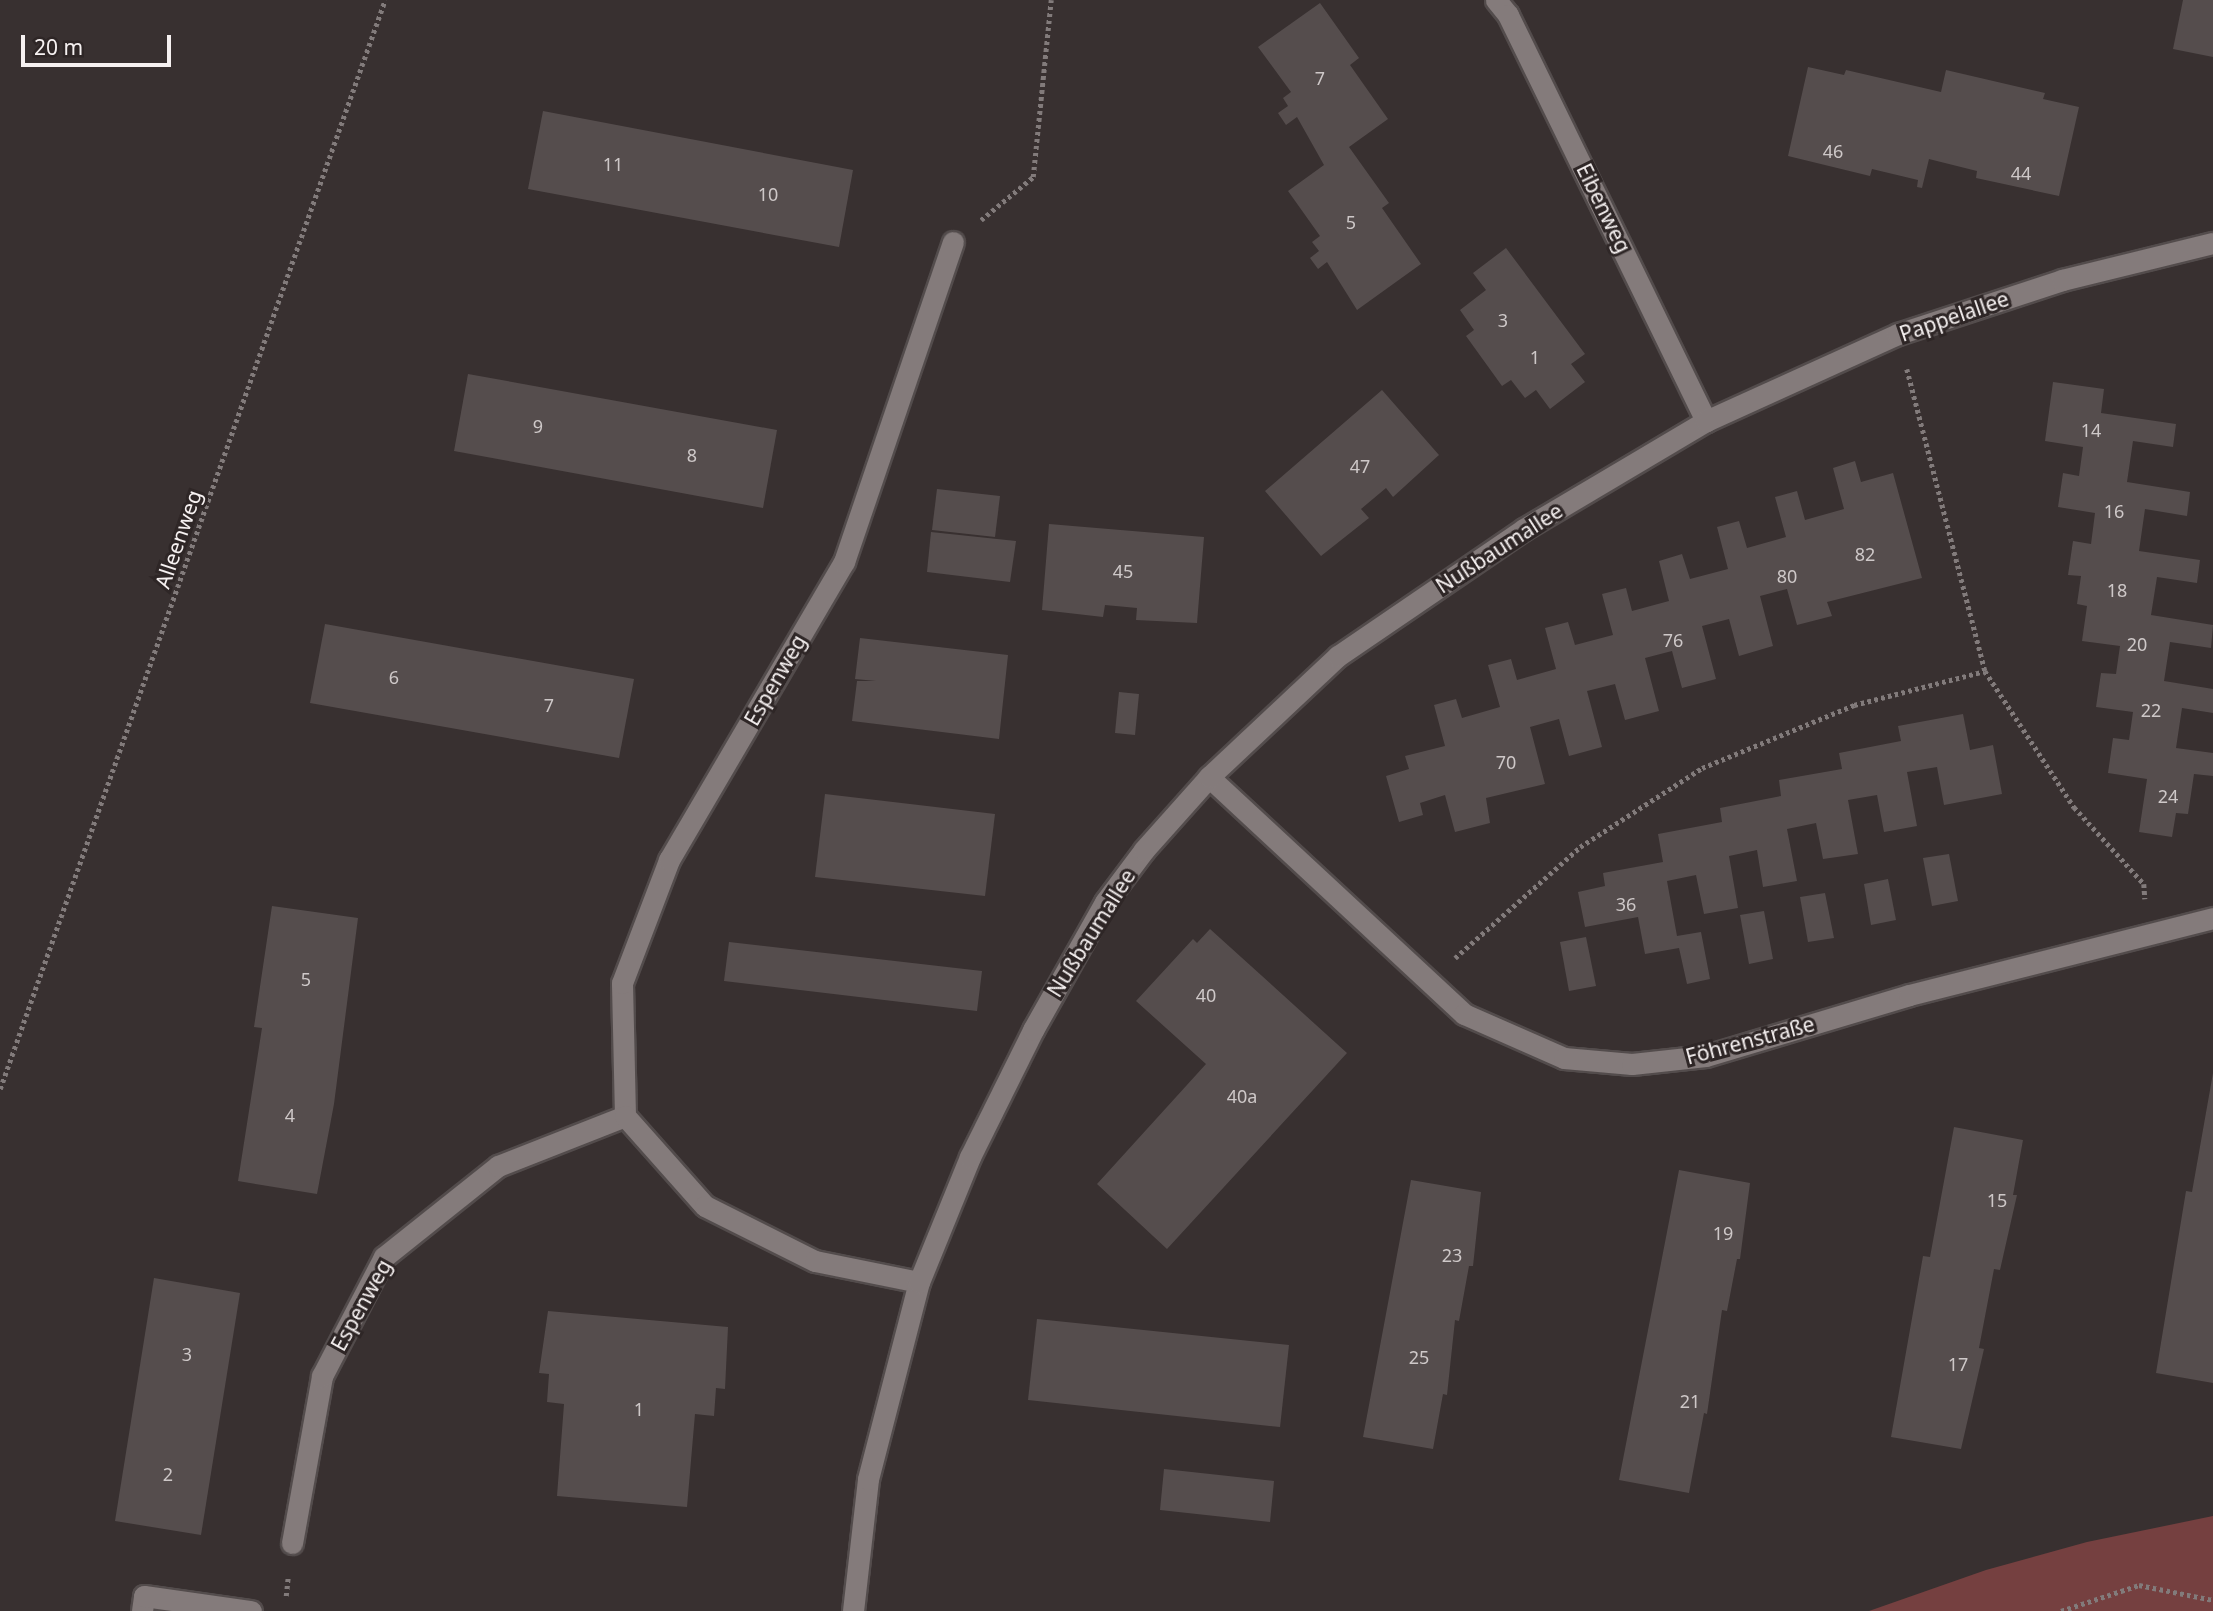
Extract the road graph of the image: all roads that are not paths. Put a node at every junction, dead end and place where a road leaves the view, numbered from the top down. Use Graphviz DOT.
graph roads {
  1 [pos="1496,0"];
  2 [pos="953,242"];
  3 [pos="2213,243"];
  4 [pos="1706,421"];
  5 [pos="1209,777"];
  6 [pos="2213,918"];
  7 [pos="625,1116"];
  8 [pos="919,1282"];
  9 [pos="292,1543"];
  10 [pos="142,1611"];
  11 [pos="251,1611"];
  12 [pos="853,1611"];
  1 -- 4 [label="street, Eibenweg"];
  2 -- 7 [label="street, Espenweg"];
  3 -- 4 [label="street, Pappelallee"];
  4 -- 5 [label="street, Nußbaumallee"];
  5 -- 6 [label="street, Föhrenstraße"];
  5 -- 8 [label="street, Nußbaumallee"];
  7 -- 8 [label="street"];
  7 -- 9 [label="street, Espenweg"];
  8 -- 12 [label="street, Nußbaumallee"];
  10 -- 11 [label="street"];
}
